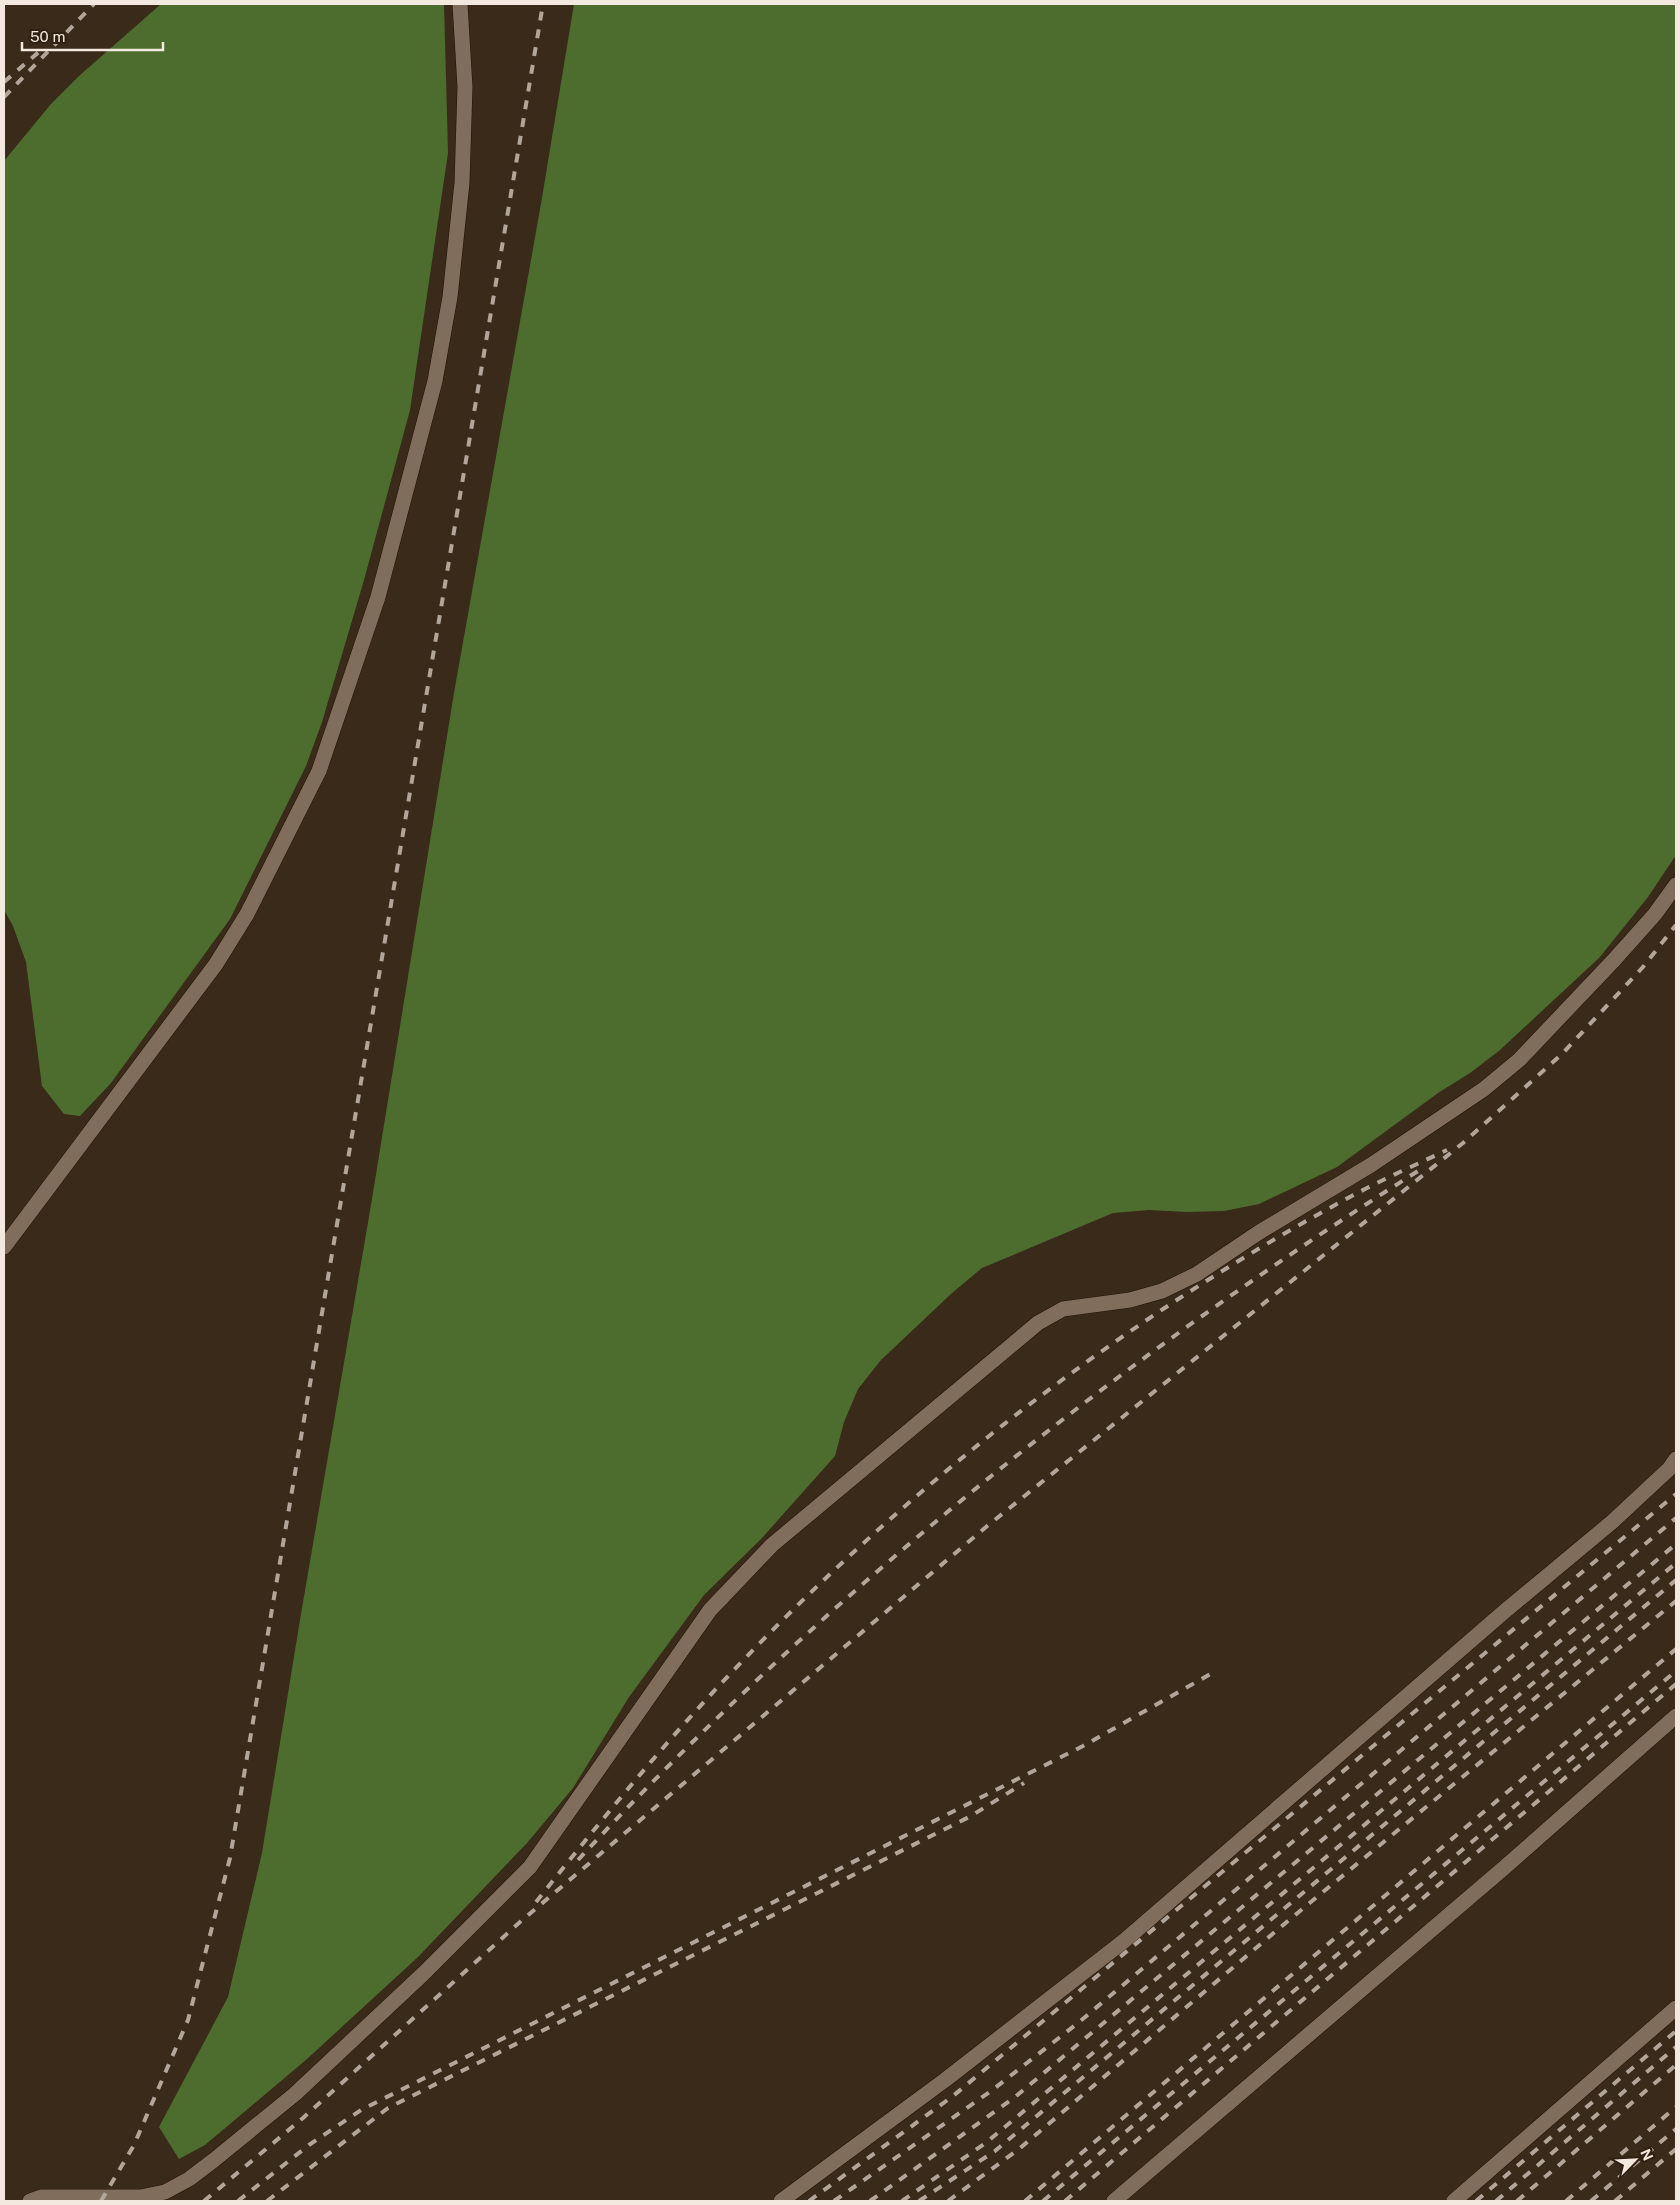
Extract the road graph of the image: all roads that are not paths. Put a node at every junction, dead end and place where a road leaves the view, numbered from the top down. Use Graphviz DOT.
graph roads {
  1 [pos="460,4"];
  2 [pos="1676,884"];
  3 [pos="4,1247"];
  4 [pos="1676,1459"];
  5 [pos="1676,1716"];
  6 [pos="1676,2008"];
  7 [pos="30,2201"];
  8 [pos="781,2201"];
  9 [pos="1114,2201"];
  10 [pos="1454,2201"];
  1 -- 3 [label="lane"];
  2 -- 7 [label="lane"];
  4 -- 8 [label="lane"];
  5 -- 9 [label="lane"];
  6 -- 10 [label="lane"];
}
